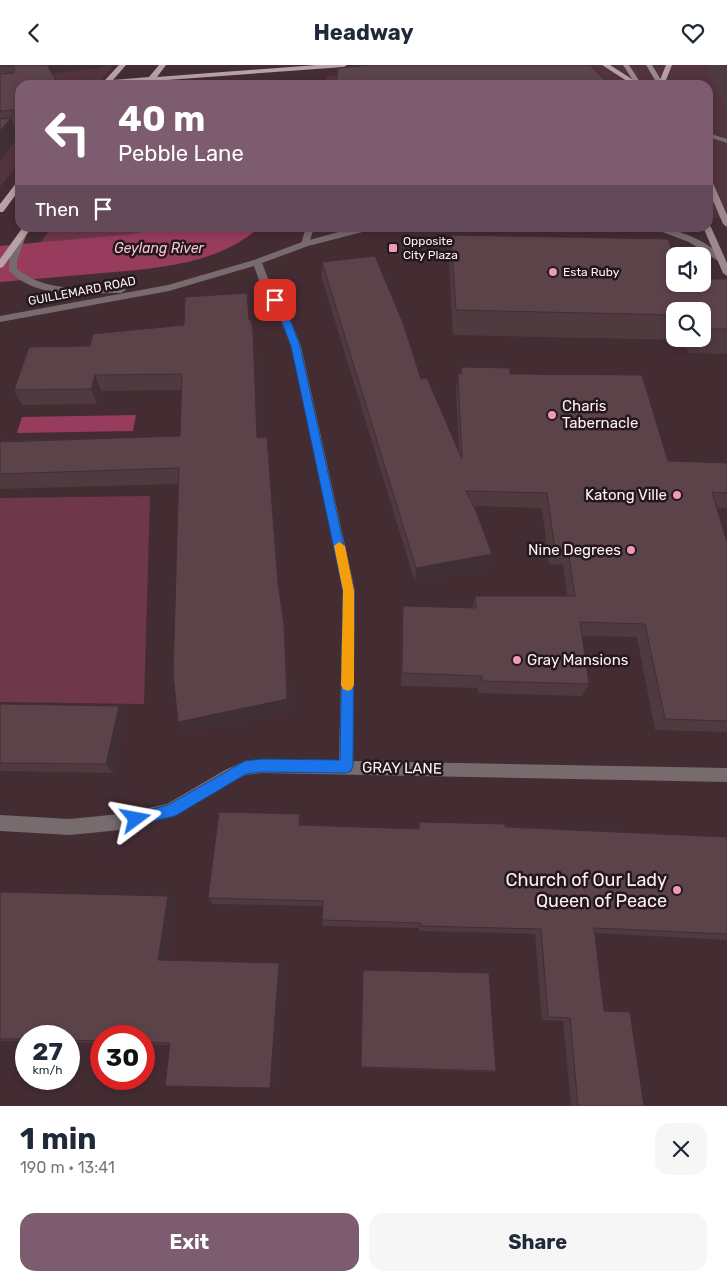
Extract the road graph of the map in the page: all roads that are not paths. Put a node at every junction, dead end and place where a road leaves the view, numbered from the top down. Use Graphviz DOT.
graph roads {
  1 [pos="122,65"];
  2 [pos="163,65"];
  3 [pos="344,65"];
  4 [pos="606,65"];
  5 [pos="626,65"];
  6 [pos="649,65"];
  7 [pos="669,65"];
  8 [pos="108,80"];
  9 [pos="150,80"];
  10 [pos="171,80"];
  11 [pos="631,80"];
  12 [pos="636,80"];
  13 [pos="658,80"];
  14 [pos="663,80"];
  15 [pos="15,134"];
  16 [pos="0,135"];
  17 [pos="713,137"];
  18 [pos="727,141"];
  19 [pos="15,190"];
  20 [pos="713,192"];
  21 [pos="0,210"];
  22 [pos="727,224"];
  23 [pos="25,232"];
  24 [pos="309,232"];
  25 [pos="346,232"];
  26 [pos="668,232"];
  27 [pos="709,232"];
  28 [pos="22,236"];
  29 [pos="305,244"];
  30 [pos="721,259"];
  31 [pos="257,262"];
  32 [pos="0,265"];
  33 [pos="727,273"];
  34 [pos="169,288"];
  35 [pos="0,319"];
  36 [pos="346,766"];
  37 [pos="727,775"];
  38 [pos="0,823"];
  1 -- 8 [label="main road"];
  2 -- 9 [label="main road"];
  3 -- 10 [label="main road"];
  4 -- 11 [label="main road"];
  5 -- 12 [label="main road"];
  6 -- 13 [label="main road"];
  7 -- 14 [label="main road"];
  15 -- 16 [label="street"];
  17 -- 18 [label="street"];
  19 -- 21 [label="main road"];
  20 -- 22 [label="main road"];
  23 -- 28 [label="main road, GUILLEMARD ROAD"];
  24 -- 29 [label="street"];
  25 -- 29 [label="street, GUILLEMARD ROAD"];
  26 -- 30 [label="street"];
  27 -- 30 [label="main road"];
  28 -- 32 [label="main road, GUILLEMARD ROAD"];
  28 -- 34 [label="street, GUILLEMARD ROAD"];
  29 -- 31 [label="street, GUILLEMARD ROAD"];
  30 -- 33 [label="main road"];
  31 -- 34 [label="street, GUILLEMARD ROAD"];
  31 -- 36 [label="street"];
  34 -- 35 [label="street, GUILLEMARD ROAD"];
  36 -- 37 [label="street, GRAY LANE"];
  36 -- 38 [label="street, GRAY LANE"];
}
